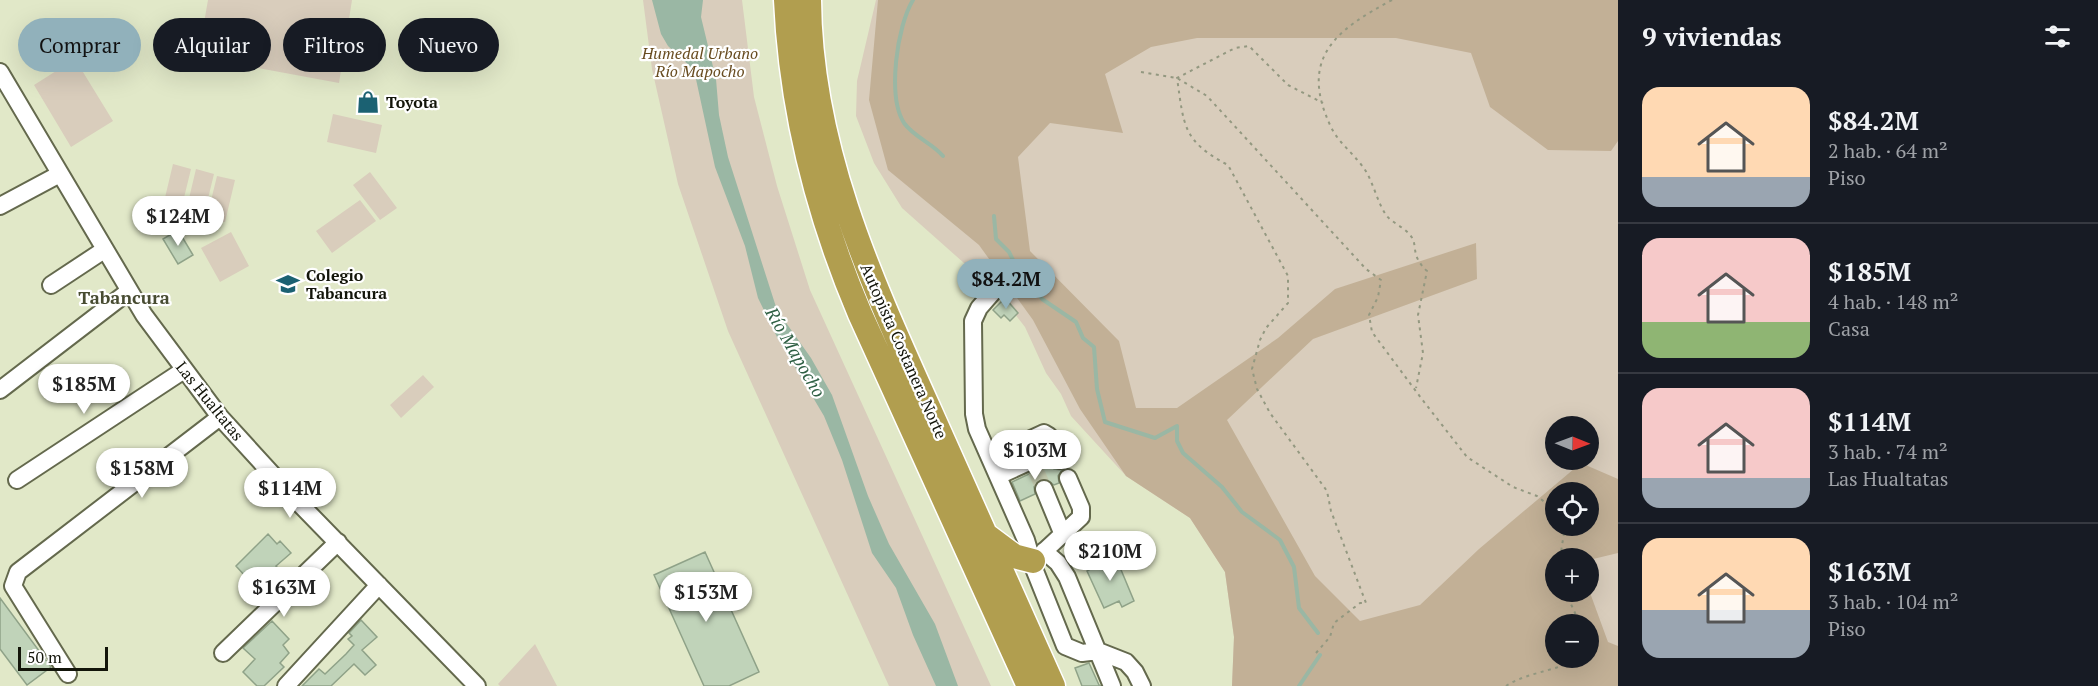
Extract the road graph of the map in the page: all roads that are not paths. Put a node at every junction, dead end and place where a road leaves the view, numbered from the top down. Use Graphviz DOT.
graph roads {
  1 [pos="773,0"];
  2 [pos="786,0"];
  3 [pos="809,0"];
  4 [pos="791,65"];
  5 [pos="0,72"];
  6 [pos="58,175"];
  7 [pos="0,206"];
  8 [pos="104,250"];
  9 [pos="51,285"];
  10 [pos="999,285"];
  11 [pos="129,291"];
  12 [pos="184,370"];
  13 [pos="0,390"];
  14 [pos="220,417"];
  15 [pos="990,458"];
  16 [pos="998,476"];
  17 [pos="1068,478"];
  18 [pos="17,480"];
  19 [pos="1044,489"];
  20 [pos="984,532"];
  21 [pos="1063,535"];
  22 [pos="338,543"];
  23 [pos="1038,556"];
  24 [pos="379,585"];
  25 [pos="1098,651"];
  26 [pos="223,653"];
  27 [pos="68,674"];
  28 [pos="286,686"];
  29 [pos="477,686"];
  30 [pos="1029,686"];
  31 [pos="1053,686"];
  32 [pos="1112,686"];
  33 [pos="1142,686"];
  1 -- 4 [label="highway"];
  2 -- 4 [label="highway, Autopista Costanera Norte"];
  3 -- 20 [label="highway, Autopista Costanera Norte"];
  4 -- 30 [label="highway, Autopista Costanera Norte"];
  5 -- 6 [label="street, Las Hualtatas"];
  6 -- 7 [label="street"];
  6 -- 8 [label="street, Las Hualtatas"];
  8 -- 9 [label="street"];
  8 -- 11 [label="street, Las Hualtatas"];
  10 -- 15 [label="street"];
  11 -- 12 [label="street, Las Hualtatas"];
  11 -- 13 [label="street"];
  12 -- 14 [label="street, Las Hualtatas"];
  12 -- 18 [label="street"];
  14 -- 22 [label="street, Las Hualtatas"];
  14 -- 27 [label="street"];
  15 -- 16 [label="street"];
  15 -- 16 [label="street"];
  16 -- 23 [label="street"];
  17 -- 21 [label="street"];
  19 -- 21 [label="street"];
  20 -- 23 [label="highway"];
  20 -- 31 [label="highway, Autopista Costanera Norte"];
  21 -- 23 [label="street"];
  22 -- 24 [label="street, Las Hualtatas"];
  22 -- 26 [label="street"];
  23 -- 25 [label="street"];
  23 -- 25 [label="street"];
  24 -- 28 [label="street"];
  24 -- 29 [label="street, Las Hualtatas"];
  25 -- 32 [label="street"];
  25 -- 33 [label="street"];
}
